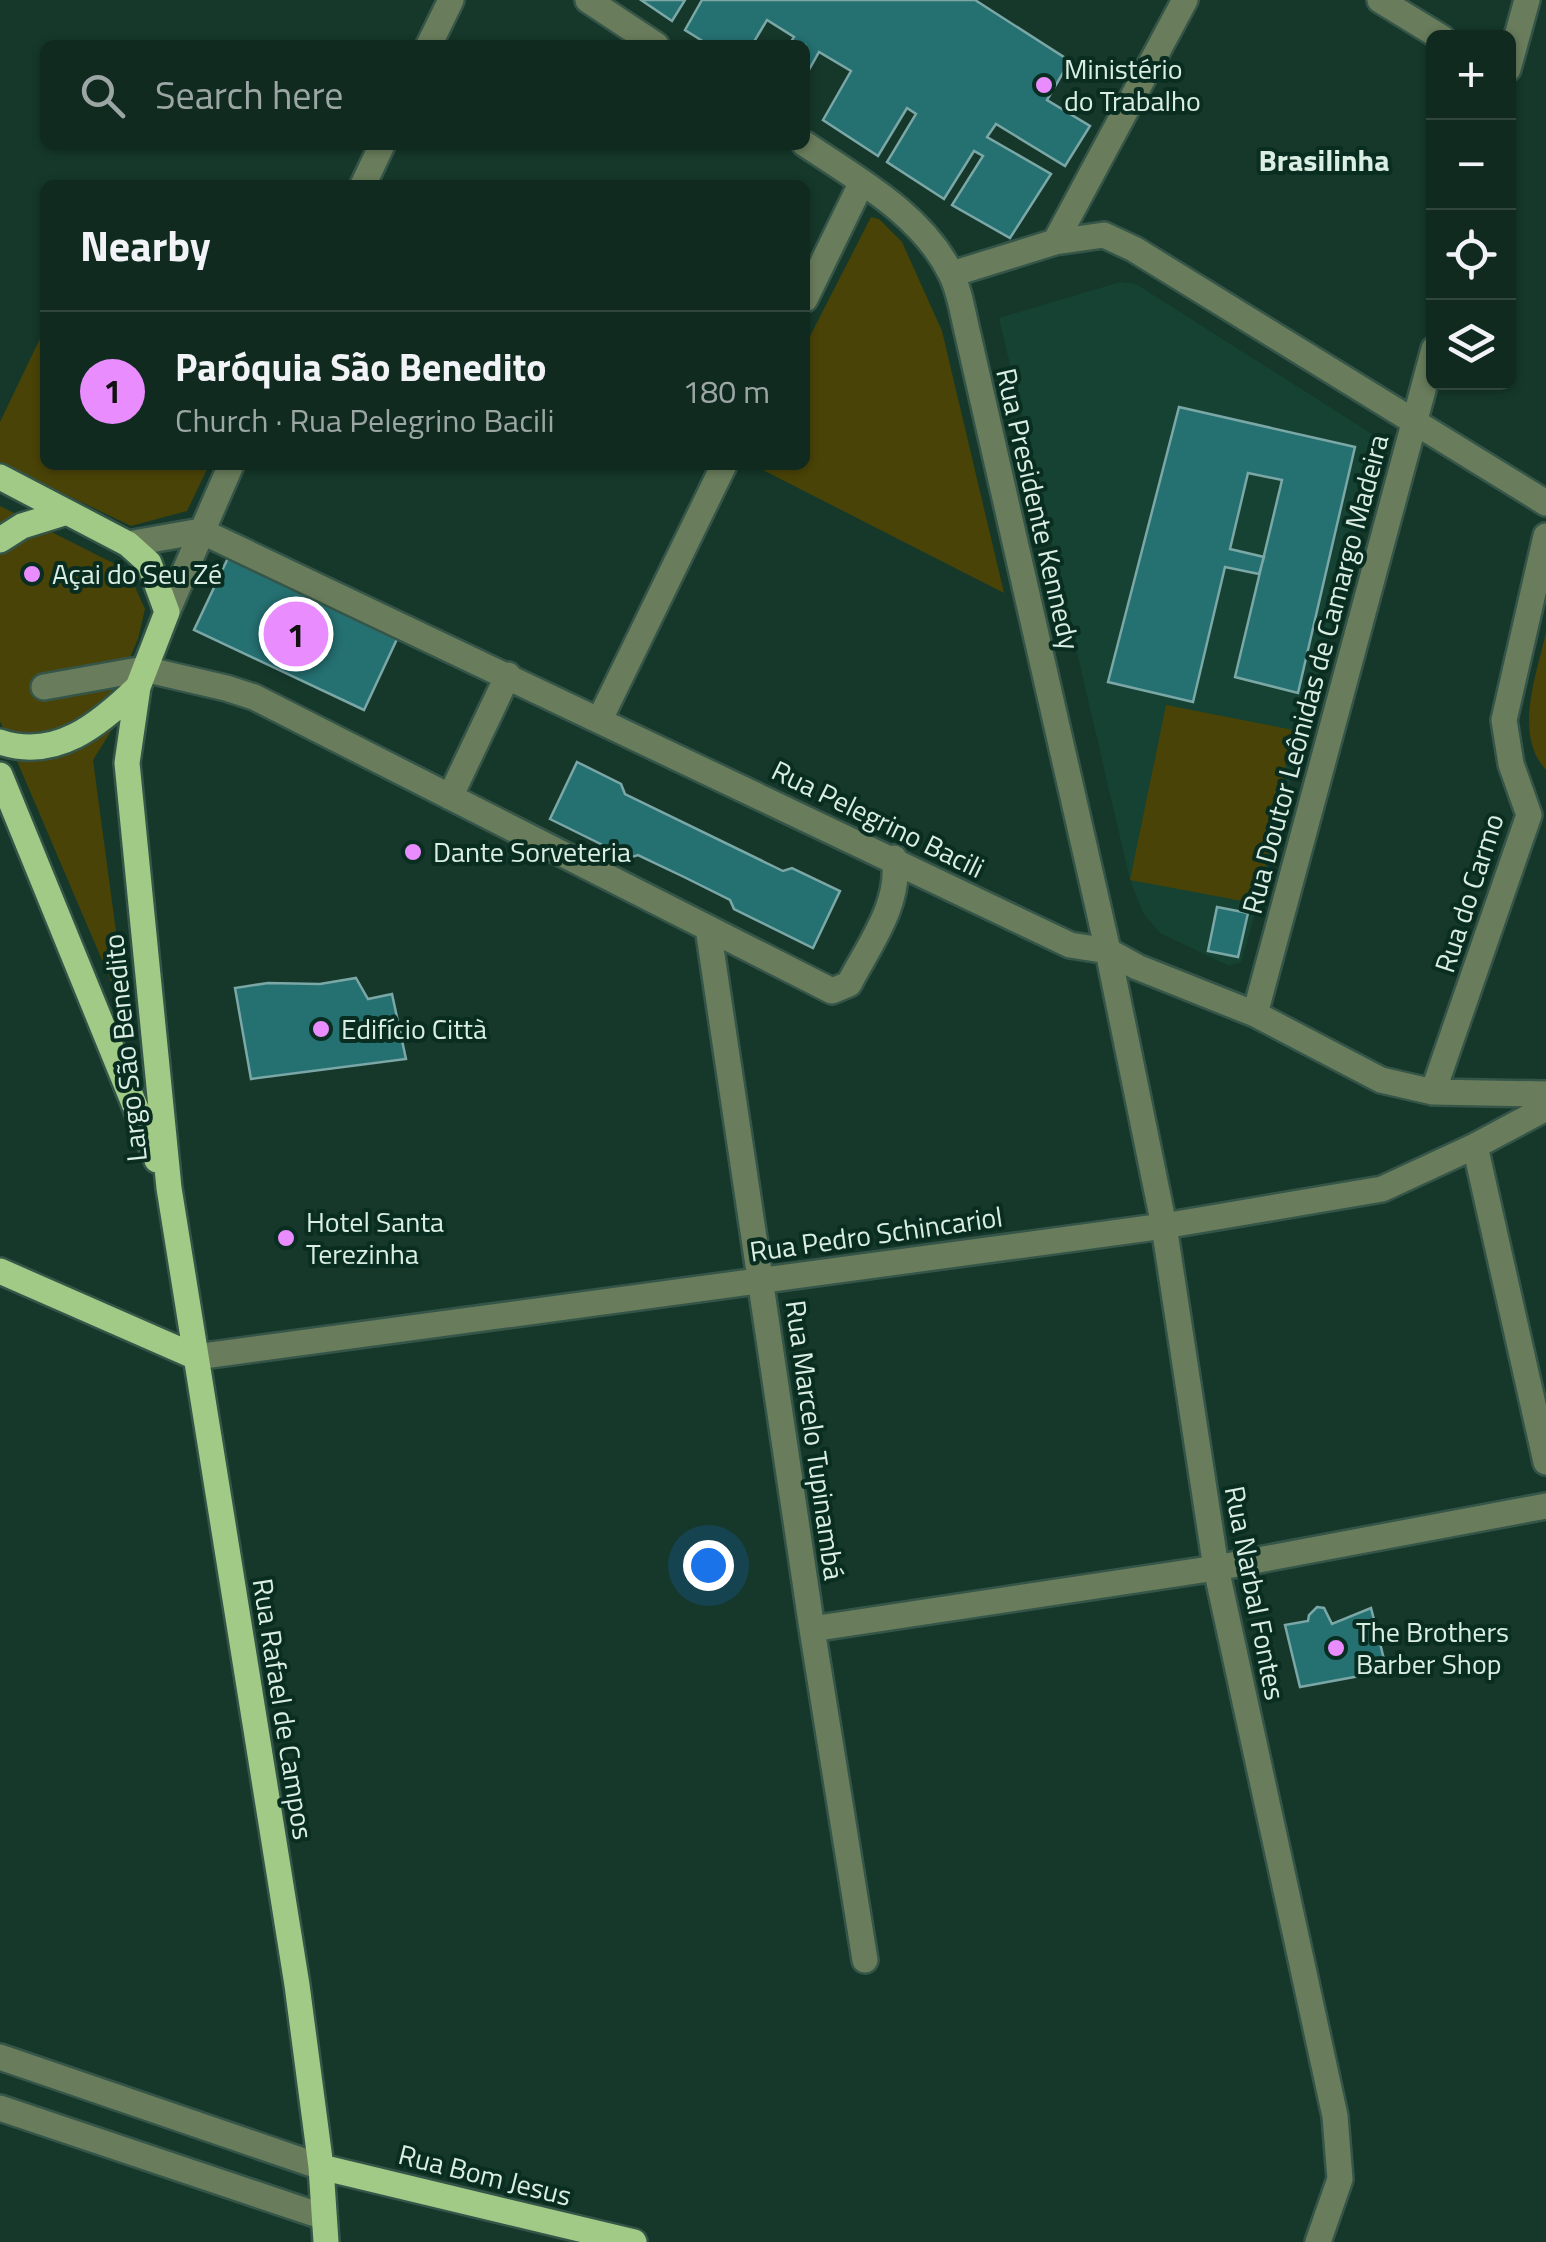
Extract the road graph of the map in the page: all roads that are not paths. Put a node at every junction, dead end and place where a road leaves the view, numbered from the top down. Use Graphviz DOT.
graph roads {
  1 [pos="450,0"];
  2 [pos="588,0"];
  3 [pos="1185,0"];
  4 [pos="1380,0"];
  5 [pos="1527,0"];
  6 [pos="1429,30"];
  7 [pos="1516,39"];
  8 [pos="431,40"];
  9 [pos="648,40"];
  10 [pos="810,147"];
  11 [pos="380,150"];
  12 [pos="365,180"];
  13 [pos="862,182"];
  14 [pos="1056,242"];
  15 [pos="952,274"];
  16 [pos="810,289"];
  17 [pos="1426,379"];
  18 [pos="1414,424"];
  19 [pos="229,470"];
  20 [pos="722,470"];
  21 [pos="0,477"];
  22 [pos="1546,503"];
  23 [pos="67,512"];
  24 [pos="202,531"];
  25 [pos="1546,536"];
  26 [pos="0,540"];
  27 [pos="128,544"];
  28 [pos="167,612"];
  29 [pos="508,675"];
  30 [pos="141,678"];
  31 [pos="44,686"];
  32 [pos="600,719"];
  33 [pos="0,742"];
  34 [pos="0,775"];
  35 [pos="450,797"];
  36 [pos="1538,815"];
  37 [pos="894,858"];
  38 [pos="708,928"];
  39 [pos="1108,951"];
  40 [pos="1256,1014"];
  41 [pos="1433,1092"];
  42 [pos="1546,1094"];
  43 [pos="1546,1108"];
  44 [pos="1475,1146"];
  45 [pos="169,1188"];
  46 [pos="1164,1226"];
  47 [pos="0,1271"];
  48 [pos="762,1280"];
  49 [pos="196,1357"];
  50 [pos="1546,1462"];
  51 [pos="1546,1506"];
  52 [pos="1216,1568"];
  53 [pos="812,1630"];
  54 [pos="865,1960"];
  55 [pos="0,2057"];
  56 [pos="0,2108"];
  57 [pos="322,2167"];
  58 [pos="325,2230"];
  59 [pos="634,2242"];
  60 [pos="1318,2242"];
  1 -- 8 [label="street"];
  2 -- 9 [label="street"];
  3 -- 14 [label="street"];
  4 -- 6 [label="street"];
  5 -- 7 [label="street"];
  10 -- 13 [label="street, Rua Presidente Kennedy"];
  11 -- 12 [label="street"];
  13 -- 15 [label="street, Rua Presidente Kennedy"];
  13 -- 16 [label="street"];
  14 -- 15 [label="street"];
  14 -- 18 [label="street"];
  15 -- 39 [label="street, Rua Presidente Kennedy"];
  17 -- 18 [label="street, Rua Doutor Leônidas de Camargo Madeira"];
  18 -- 22 [label="street"];
  18 -- 40 [label="street, Rua Doutor Leônidas de Camargo Madeira"];
  19 -- 24 [label="street, Largo São Benedito"];
  20 -- 32 [label="street"];
  21 -- 23 [label="main road"];
  23 -- 26 [label="main road"];
  23 -- 27 [label="main road"];
  24 -- 27 [label="street"];
  24 -- 28 [label="street, Largo São Benedito"];
  24 -- 29 [label="street, Rua Pelegrino Bacili"];
  25 -- 36 [label="street, Rua do Carmo"];
  27 -- 28 [label="main road"];
  28 -- 30 [label="main road, Largo São Benedito"];
  29 -- 32 [label="street, Rua Pelegrino Bacili"];
  29 -- 35 [label="street"];
  30 -- 31 [label="street"];
  30 -- 33 [label="main road"];
  30 -- 35 [label="street"];
  30 -- 45 [label="main road, Largo São Benedito"];
  32 -- 37 [label="street, Rua Pelegrino Bacili"];
  34 -- 45 [label="main road, Largo São Benedito"];
  35 -- 38 [label="street"];
  36 -- 41 [label="street, Rua do Carmo"];
  37 -- 38 [label="street"];
  37 -- 39 [label="street, Rua Pelegrino Bacili"];
  38 -- 48 [label="street, Rua Marcelo Tupinambá"];
  39 -- 40 [label="street, Rua Pelegrino Bacili"];
  39 -- 46 [label="street, Rua Narbal Fontes"];
  40 -- 41 [label="street, Rua Pelegrino Bacili"];
  41 -- 42 [label="street, Rua Pelegrino Bacili"];
  43 -- 44 [label="street, Rua Pedro Schincariol"];
  44 -- 46 [label="street, Rua Pedro Schincariol"];
  44 -- 50 [label="street"];
  45 -- 49 [label="main road, Rua Rafael de Campos"];
  46 -- 48 [label="street, Rua Pedro Schincariol"];
  46 -- 52 [label="street, Rua Narbal Fontes"];
  47 -- 49 [label="main road"];
  48 -- 49 [label="street, Rua Pedro Schincariol"];
  48 -- 53 [label="street, Rua Marcelo Tupinambá"];
  49 -- 57 [label="main road, Rua Rafael de Campos"];
  51 -- 52 [label="street"];
  52 -- 53 [label="street"];
  52 -- 60 [label="street, Rua Narbal Fontes"];
  53 -- 54 [label="street, Rua Marcelo Tupinambá"];
  55 -- 57 [label="street"];
  56 -- 58 [label="street"];
  57 -- 58 [label="main road, Rua Rafael de Campos"];
  57 -- 59 [label="main road, Rua Bom Jesus"];
}
